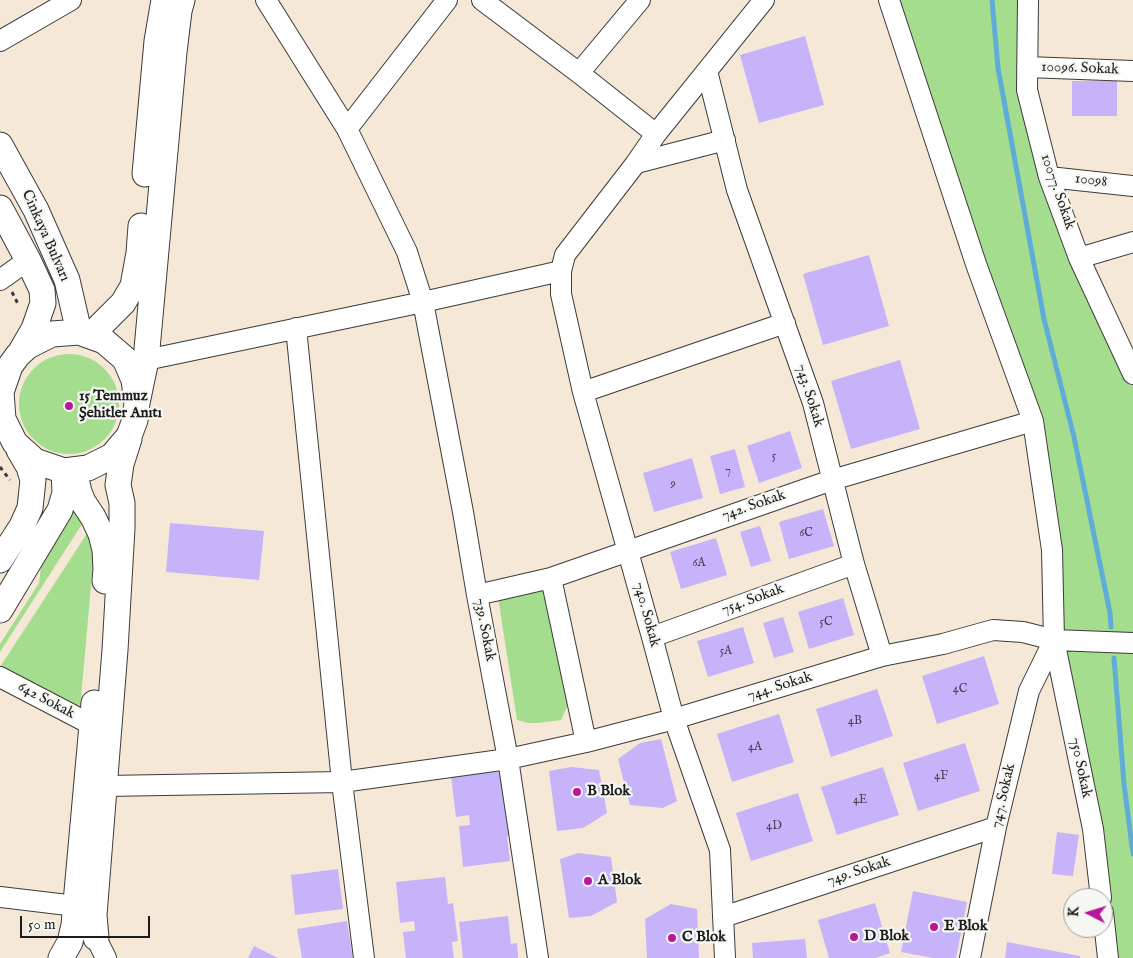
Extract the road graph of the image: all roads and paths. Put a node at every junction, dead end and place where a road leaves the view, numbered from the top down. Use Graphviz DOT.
graph roads {
  1 [pos="71,0"];
  2 [pos="164,0"];
  3 [pos="182,0"];
  4 [pos="266,0"];
  5 [pos="447,0"];
  6 [pos="482,0"];
  7 [pos="640,0"];
  8 [pos="764,0"];
  9 [pos="889,0"];
  10 [pos="1028,0"];
  11 [pos="0,41"];
  12 [pos="1027,68"];
  13 [pos="707,71"];
  14 [pos="1133,71"];
  15 [pos="579,73"];
  16 [pos="347,129"];
  17 [pos="656,134"];
  18 [pos="725,140"];
  19 [pos="0,145"];
  20 [pos="636,163"];
  21 [pos="1049,177"];
  22 [pos="1133,186"];
  23 [pos="0,208"];
  24 [pos="1133,242"];
  25 [pos="1080,258"];
  26 [pos="28,260"];
  27 [pos="561,271"];
  28 [pos="0,280"];
  29 [pos="423,302"];
  30 [pos="785,323"];
  31 [pos="296,328"];
  32 [pos="84,334"];
  33 [pos="18,356"];
  34 [pos="146,360"];
  35 [pos="1133,374"];
  36 [pos="1,385"];
  37 [pos="583,392"];
  38 [pos="137,403"];
  39 [pos="1033,421"];
  40 [pos="129,436"];
  41 [pos="15,443"];
  42 [pos="69,470"];
  43 [pos="832,480"];
  44 [pos="628,550"];
  45 [pos="0,560"];
  46 [pos="854,564"];
  47 [pos="551,578"];
  48 [pos="477,595"];
  49 [pos="0,610"];
  50 [pos="652,637"];
  51 [pos="1054,640"];
  52 [pos="1133,643"];
  53 [pos="882,656"];
  54 [pos="0,677"];
  55 [pos="674,719"];
  56 [pos="92,725"];
  57 [pos="586,742"];
  58 [pos="508,759"];
  59 [pos="342,782"];
  60 [pos="105,786"];
  61 [pos="996,827"];
  62 [pos="1100,888"];
  63 [pos="0,898"];
  64 [pos="76,906"];
  65 [pos="723,916"];
  66 [pos="1106,938"];
  67 [pos="101,951"];
  68 [pos="61,958"];
  69 [pos="364,958"];
  70 [pos="538,958"];
  71 [pos="725,958"];
  72 [pos="970,958"];
  73 [pos="1108,958"];
  1 -- 11 [label="street"];
  2 -- 32 [label="main road"];
  3 -- 34 [label="main road"];
  4 -- 16 [label="street, 739. Sokak"];
  5 -- 16 [label="street"];
  6 -- 15 [label="street"];
  7 -- 15 [label="street"];
  8 -- 13 [label="street"];
  9 -- 39 [label="street, 750 Sokak"];
  10 -- 12 [label="street, 10077. Sokak"];
  12 -- 14 [label="street, 10096. Sokak"];
  12 -- 21 [label="street, 10077. Sokak"];
  13 -- 17 [label="street"];
  13 -- 18 [label="street, 743. Sokak"];
  15 -- 17 [label="street"];
  16 -- 29 [label="street, 739. Sokak"];
  17 -- 20 [label="street"];
  18 -- 20 [label="street"];
  18 -- 30 [label="street, 743. Sokak"];
  19 -- 32 [label="main road, Cinkaya Bulvarı"];
  20 -- 27 [label="street"];
  21 -- 22 [label="street, 10098"];
  21 -- 25 [label="street, 10077. Sokak"];
  23 -- 26 [label="main road, Cinkaya Bulvarı"];
  24 -- 25 [label="street"];
  25 -- 35 [label="street, 10077. Sokak"];
  26 -- 28 [label="street"];
  26 -- 33 [label="main road, Cinkaya Bulvarı"];
  27 -- 29 [label="street"];
  27 -- 37 [label="street, 740. Sokak"];
  29 -- 31 [label="street"];
  29 -- 48 [label="street, 739. Sokak"];
  30 -- 37 [label="street"];
  30 -- 43 [label="street, 743. Sokak"];
  31 -- 34 [label="street"];
  31 -- 59 [label="street"];
  32 -- 33 [label="main road"];
  32 -- 38 [label="main road"];
  33 -- 36 [label="main road"];
  34 -- 38 [label="main road"];
  36 -- 41 [label="main road"];
  37 -- 44 [label="street, 740. Sokak"];
  38 -- 40 [label="main road"];
  39 -- 43 [label="street, 742. Sokak"];
  39 -- 51 [label="street, 750 Sokak"];
  40 -- 42 [label="main road"];
  40 -- 60 [label="main road"];
  41 -- 42 [label="main road"];
  41 -- 45 [label="main road"];
  42 -- 49 [label="main road"];
  42 -- 56 [label="main road"];
  43 -- 44 [label="street, 742. Sokak"];
  43 -- 46 [label="street, 743. Sokak"];
  44 -- 47 [label="street, 742. Sokak"];
  44 -- 50 [label="street, 740. Sokak"];
  46 -- 50 [label="street, 754. Sokak"];
  46 -- 53 [label="street, 743. Sokak"];
  47 -- 48 [label="street, 742. Sokak"];
  47 -- 57 [label="street"];
  48 -- 58 [label="street, 739. Sokak"];
  50 -- 55 [label="street, 740. Sokak"];
  51 -- 52 [label="street, 744. Sokak"];
  51 -- 53 [label="street, 744. Sokak"];
  51 -- 61 [label="street, 747. Sokak"];
  51 -- 62 [label="street, 750 Sokak"];
  53 -- 55 [label="street, 744. Sokak"];
  54 -- 56 [label="street, 642 Sokak"];
  55 -- 57 [label="street, 744. Sokak"];
  55 -- 65 [label="street, 740. Sokak"];
  56 -- 64 [label="main road"];
  57 -- 58 [label="street, 744. Sokak"];
  58 -- 59 [label="street, 744. Sokak"];
  58 -- 70 [label="street, 739. Sokak"];
  59 -- 60 [label="street, 744. Sokak"];
  59 -- 69 [label="street"];
  60 -- 67 [label="main road"];
  61 -- 65 [label="street, 749. Sokak"];
  61 -- 72 [label="street, 747. Sokak"];
  63 -- 64 [label="street"];
  64 -- 68 [label="main road"];
  65 -- 71 [label="street, 740. Sokak"];
  66 -- 73 [label="street"];
}
